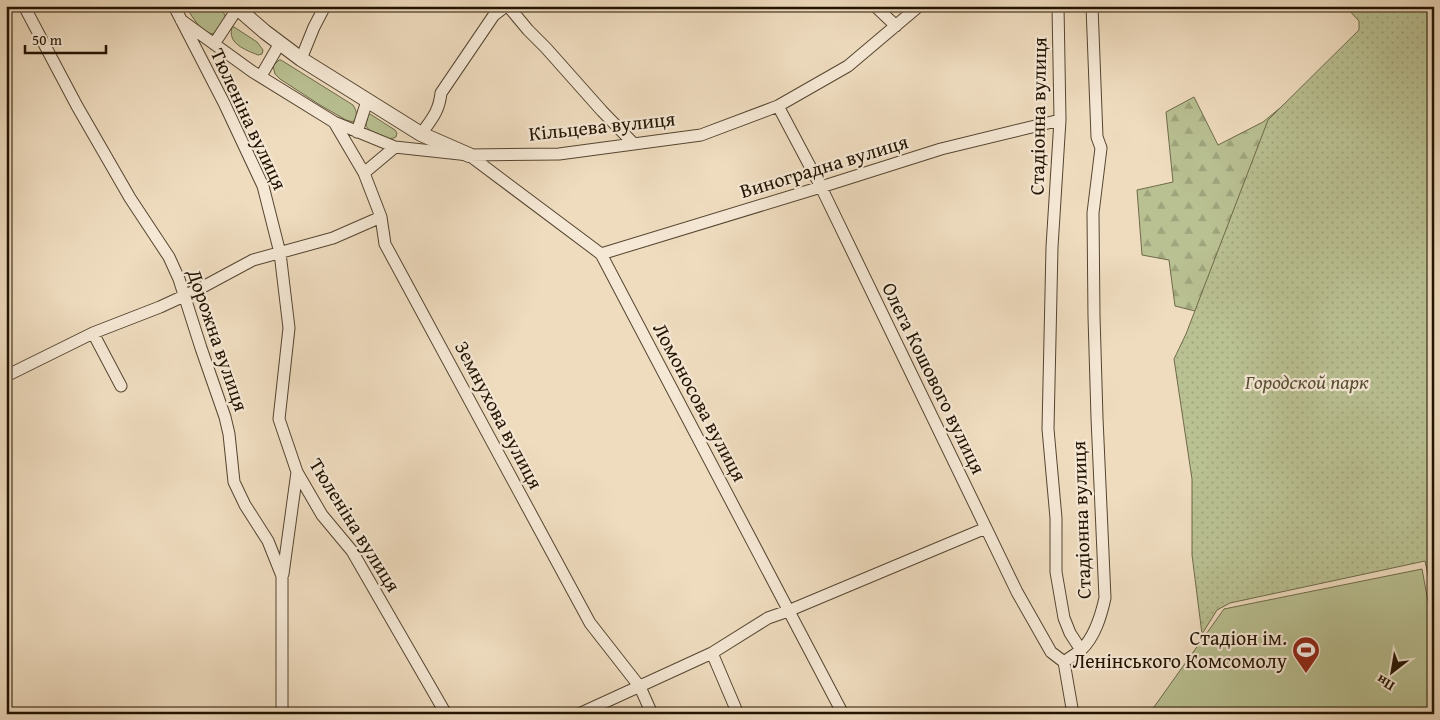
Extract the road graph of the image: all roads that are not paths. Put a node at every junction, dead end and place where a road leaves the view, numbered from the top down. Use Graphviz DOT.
graph roads {
  1 [pos="24,6"];
  2 [pos="174,6"];
  3 [pos="325,6"];
  4 [pos="507,6"];
  5 [pos="875,6"];
  6 [pos="919,6"];
  7 [pos="1058,6"];
  8 [pos="1092,6"];
  9 [pos="236,8"];
  10 [pos="181,20"];
  11 [pos="896,26"];
  12 [pos="280,43"];
  13 [pos="214,44"];
  14 [pos="301,59"];
  15 [pos="261,76"];
  16 [pos="367,101"];
  17 [pos="778,106"];
  18 [pos="1060,120"];
  19 [pos="334,122"];
  20 [pos="357,132"];
  21 [pos="421,134"];
  22 [pos="634,144"];
  23 [pos="395,147"];
  24 [pos="469,155"];
  25 [pos="364,173"];
  26 [pos="821,187"];
  27 [pos="381,217"];
  28 [pos="280,253"];
  29 [pos="601,254"];
  30 [pos="184,296"];
  31 [pos="92,333"];
  32 [pos="6,376"];
  33 [pos="121,386"];
  34 [pos="297,472"];
  35 [pos="986,528"];
  36 [pos="282,576"];
  37 [pos="788,611"];
  38 [pos="1081,650"];
  39 [pos="712,653"];
  40 [pos="1064,662"];
  41 [pos="640,687"];
  42 [pos="282,714"];
  43 [pos="446,714"];
  44 [pos="579,714"];
  45 [pos="652,714"];
  46 [pos="738,714"];
  47 [pos="843,714"];
  48 [pos="1073,714"];
  1 -- 30 [label="street, Дорожна вулиця"];
  2 -- 10 [label="street, Тюленіна вулиця"];
  3 -- 14 [label="street"];
  4 -- 21 [label="street"];
  4 -- 22 [label="street"];
  5 -- 11 [label="street"];
  6 -- 11 [label="street, Кільцева вулиця"];
  7 -- 18 [label="street, Стадіонна вулиця"];
  8 -- 38 [label="street, Стадіонна вулиця"];
  9 -- 12 [label="street, Кільцева вулиця"];
  9 -- 13 [label="street"];
  10 -- 13 [label="street"];
  10 -- 28 [label="street, Тюленіна вулиця"];
  11 -- 17 [label="street, Кільцева вулиця"];
  12 -- 14 [label="street, Кільцева вулиця"];
  12 -- 15 [label="street"];
  13 -- 15 [label="street"];
  14 -- 16 [label="street, Кільцева вулиця"];
  15 -- 19 [label="street"];
  16 -- 20 [label="street"];
  16 -- 21 [label="street, Кільцева вулиця"];
  17 -- 22 [label="street, Кільцева вулиця"];
  17 -- 26 [label="street, Олега Кошового вулиця"];
  18 -- 26 [label="street, Виноградна вулиця"];
  18 -- 38 [label="street, Стадіонна вулиця"];
  19 -- 20 [label="street"];
  19 -- 25 [label="street, Земнухова вулиця"];
  20 -- 23 [label="street"];
  21 -- 24 [label="street, Кільцева вулиця"];
  22 -- 24 [label="street, Кільцева вулиця"];
  23 -- 24 [label="street"];
  23 -- 25 [label="street"];
  24 -- 29 [label="street, Ломоносова вулиця"];
  25 -- 27 [label="street, Земнухова вулиця"];
  26 -- 29 [label="street, Виноградна вулиця"];
  26 -- 35 [label="street, Олега Кошового вулиця"];
  27 -- 28 [label="street"];
  27 -- 41 [label="street, Земнухова вулиця"];
  28 -- 30 [label="street"];
  28 -- 34 [label="street, Тюленіна вулиця"];
  29 -- 37 [label="street, Ломоносова вулиця"];
  30 -- 31 [label="street"];
  30 -- 36 [label="street, Дорожна вулиця"];
  31 -- 32 [label="street"];
  31 -- 33 [label="street"];
  34 -- 36 [label="street"];
  34 -- 43 [label="street, Тюленіна вулиця"];
  35 -- 37 [label="street"];
  35 -- 40 [label="street, Олега Кошового вулиця"];
  36 -- 42 [label="street, Дорожна вулиця"];
  37 -- 39 [label="street"];
  37 -- 47 [label="street, Ломоносова вулиця"];
  38 -- 40 [label="street"];
  39 -- 41 [label="street"];
  39 -- 46 [label="street"];
  40 -- 48 [label="street"];
  41 -- 44 [label="street"];
  41 -- 45 [label="street, Земнухова вулиця"];
}
